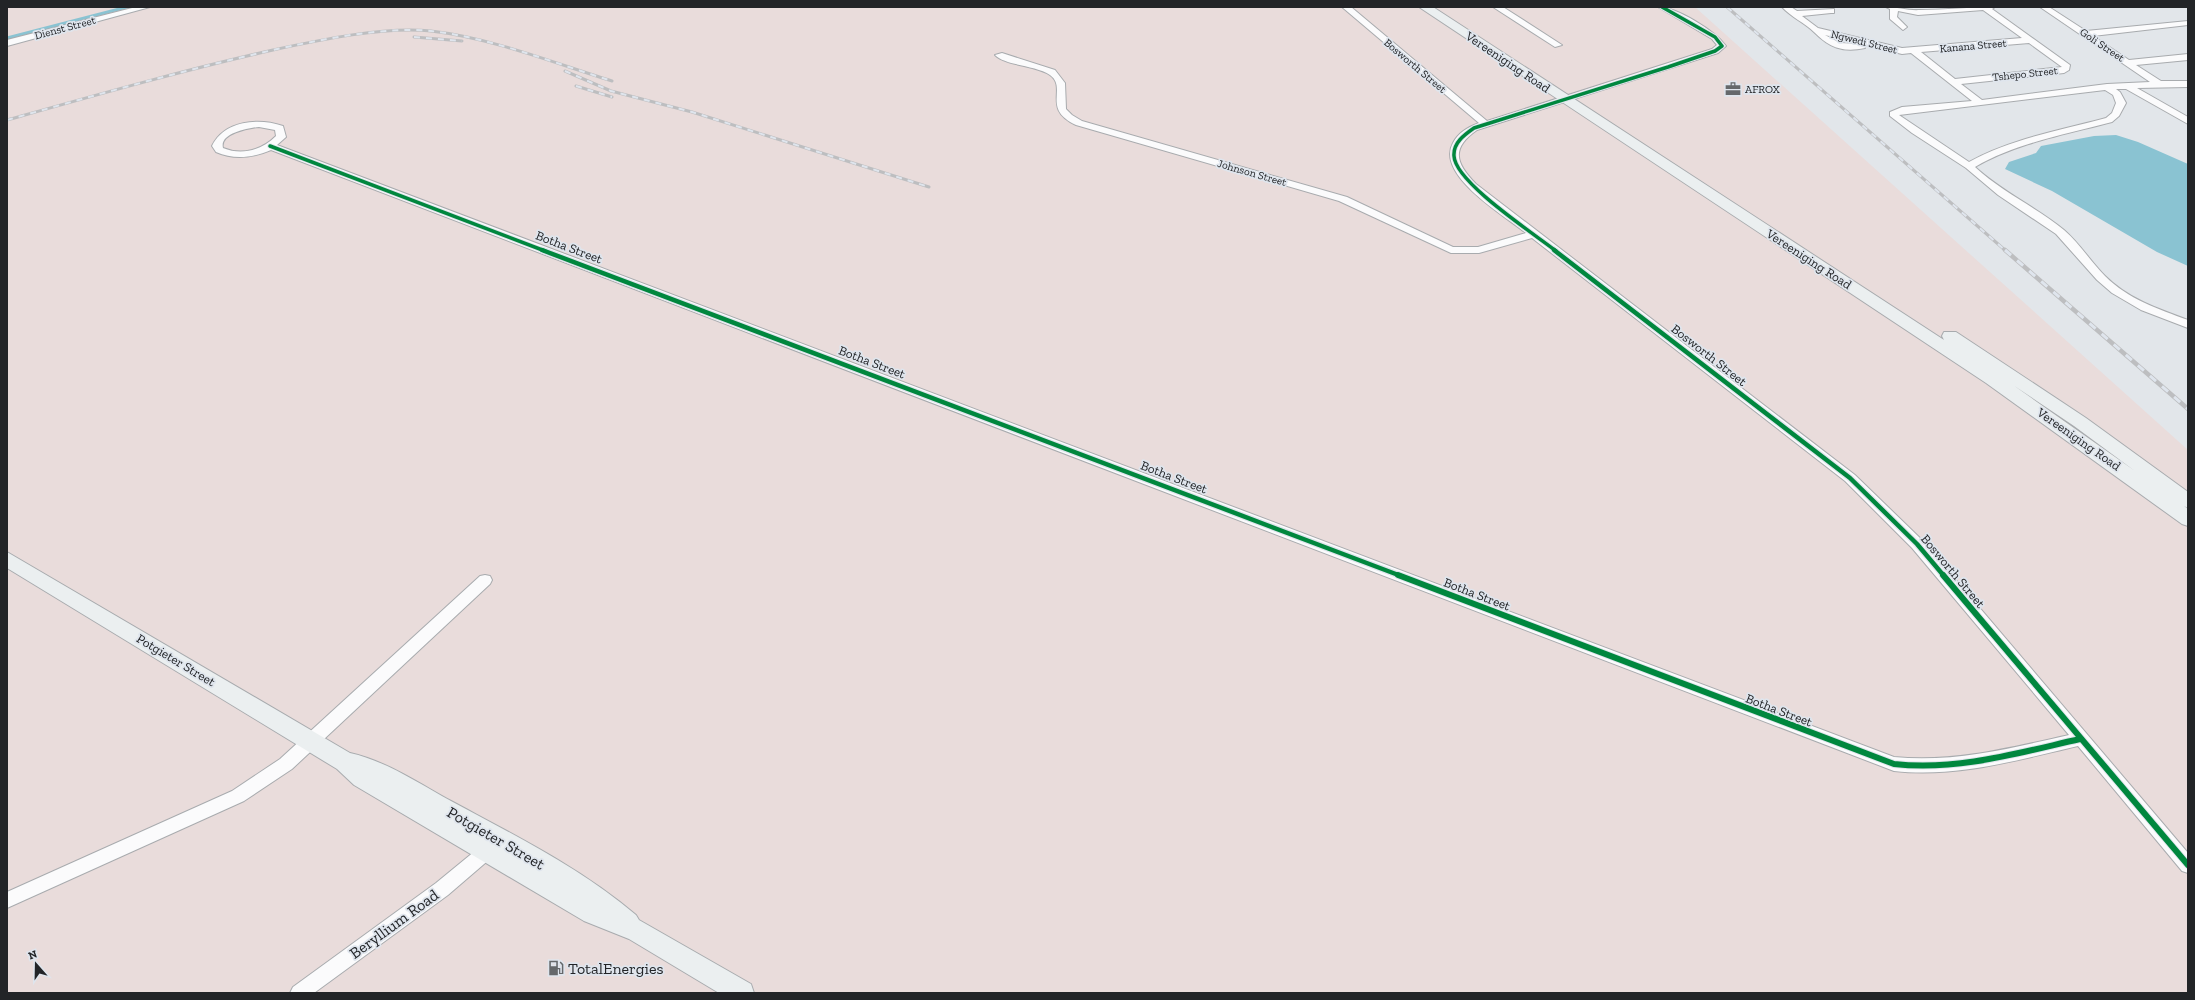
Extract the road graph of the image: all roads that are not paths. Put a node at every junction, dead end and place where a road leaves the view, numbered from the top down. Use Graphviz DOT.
graph roads {
  1 [pos="146,7"];
  2 [pos="1346,7"];
  3 [pos="1425,7"];
  4 [pos="1442,7"];
  5 [pos="1497,7"];
  6 [pos="1662,7"];
  7 [pos="1786,7"];
  8 [pos="1991,7"];
  9 [pos="2044,7"];
  10 [pos="1892,8"];
  11 [pos="1985,8"];
  12 [pos="1830,10"];
  13 [pos="1794,14"];
  14 [pos="2188,23"];
  15 [pos="1903,27"];
  16 [pos="2085,34"];
  17 [pos="2031,40"];
  18 [pos="7,43"];
  19 [pos="1558,45"];
  20 [pos="1914,51"];
  21 [pos="999,55"];
  22 [pos="2188,57"];
  23 [pos="2129,63"];
  24 [pos="1952,82"];
  25 [pos="2160,84"];
  26 [pos="2188,84"];
  27 [pos="2129,86"];
  28 [pos="2107,87"];
  29 [pos="1571,97"];
  30 [pos="1980,102"];
  31 [pos="2188,121"];
  32 [pos="1484,124"];
  33 [pos="270,146"];
  34 [pos="1969,166"];
  35 [pos="1534,234"];
  36 [pos="2188,324"];
  37 [pos="2188,501"];
  38 [pos="2188,520"];
  39 [pos="7,559"];
  40 [pos="485,580"];
  41 [pos="2080,739"];
  42 [pos="310,741"];
  43 [pos="493,846"];
  44 [pos="2188,865"];
  45 [pos="7,900"];
  46 [pos="299,993"];
  47 [pos="742,993"];
  1 -- 18 [label="street, Dienst Street"];
  2 -- 32 [label="street, Bosworth Street"];
  3 -- 29 [label="main road, Vereeniging Road"];
  4 -- 29 [label="main road, Vereeniging Road"];
  5 -- 19 [label="street"];
  6 -- 29 [label="street, Bosworth Street"];
  7 -- 13 [label="street, Ngwedi Street"];
  8 -- 11 [label="street"];
  9 -- 16 [label="street, Goli Street"];
  10 -- 11 [label="street"];
  10 -- 15 [label="street"];
  11 -- 17 [label="street, Tshepo Street"];
  12 -- 13 [label="street"];
  13 -- 20 [label="street, Ngwedi Street"];
  14 -- 16 [label="street"];
  16 -- 23 [label="street, Goli Street"];
  17 -- 20 [label="street, Kanana Street"];
  17 -- 24 [label="street, Tshepo Street"];
  20 -- 24 [label="street, Ngwedi Street"];
  21 -- 35 [label="street, Johnson Street"];
  22 -- 23 [label="street"];
  23 -- 25 [label="street, Goli Street"];
  24 -- 30 [label="street, Ngwedi Street"];
  25 -- 26 [label="street"];
  25 -- 27 [label="street"];
  27 -- 28 [label="street"];
  27 -- 31 [label="street"];
  28 -- 30 [label="street"];
  28 -- 34 [label="street"];
  29 -- 32 [label="street, Bosworth Street"];
  29 -- 37 [label="main road, Vereeniging Road"];
  29 -- 38 [label="main road, Vereeniging Road"];
  30 -- 34 [label="street"];
  32 -- 35 [label="street, Bosworth Street"];
  33 -- 33 [label="street"];
  33 -- 41 [label="street, Botha Street"];
  34 -- 36 [label="street"];
  35 -- 41 [label="street, Bosworth Street"];
  39 -- 42 [label="main road, Potgieter Street"];
  40 -- 42 [label="street"];
  41 -- 44 [label="street, Bosworth Street"];
  42 -- 43 [label="main road, Potgieter Street"];
  42 -- 45 [label="street"];
  43 -- 46 [label="street, Beryllium Road"];
  43 -- 47 [label="main road, Potgieter Street"];
}
